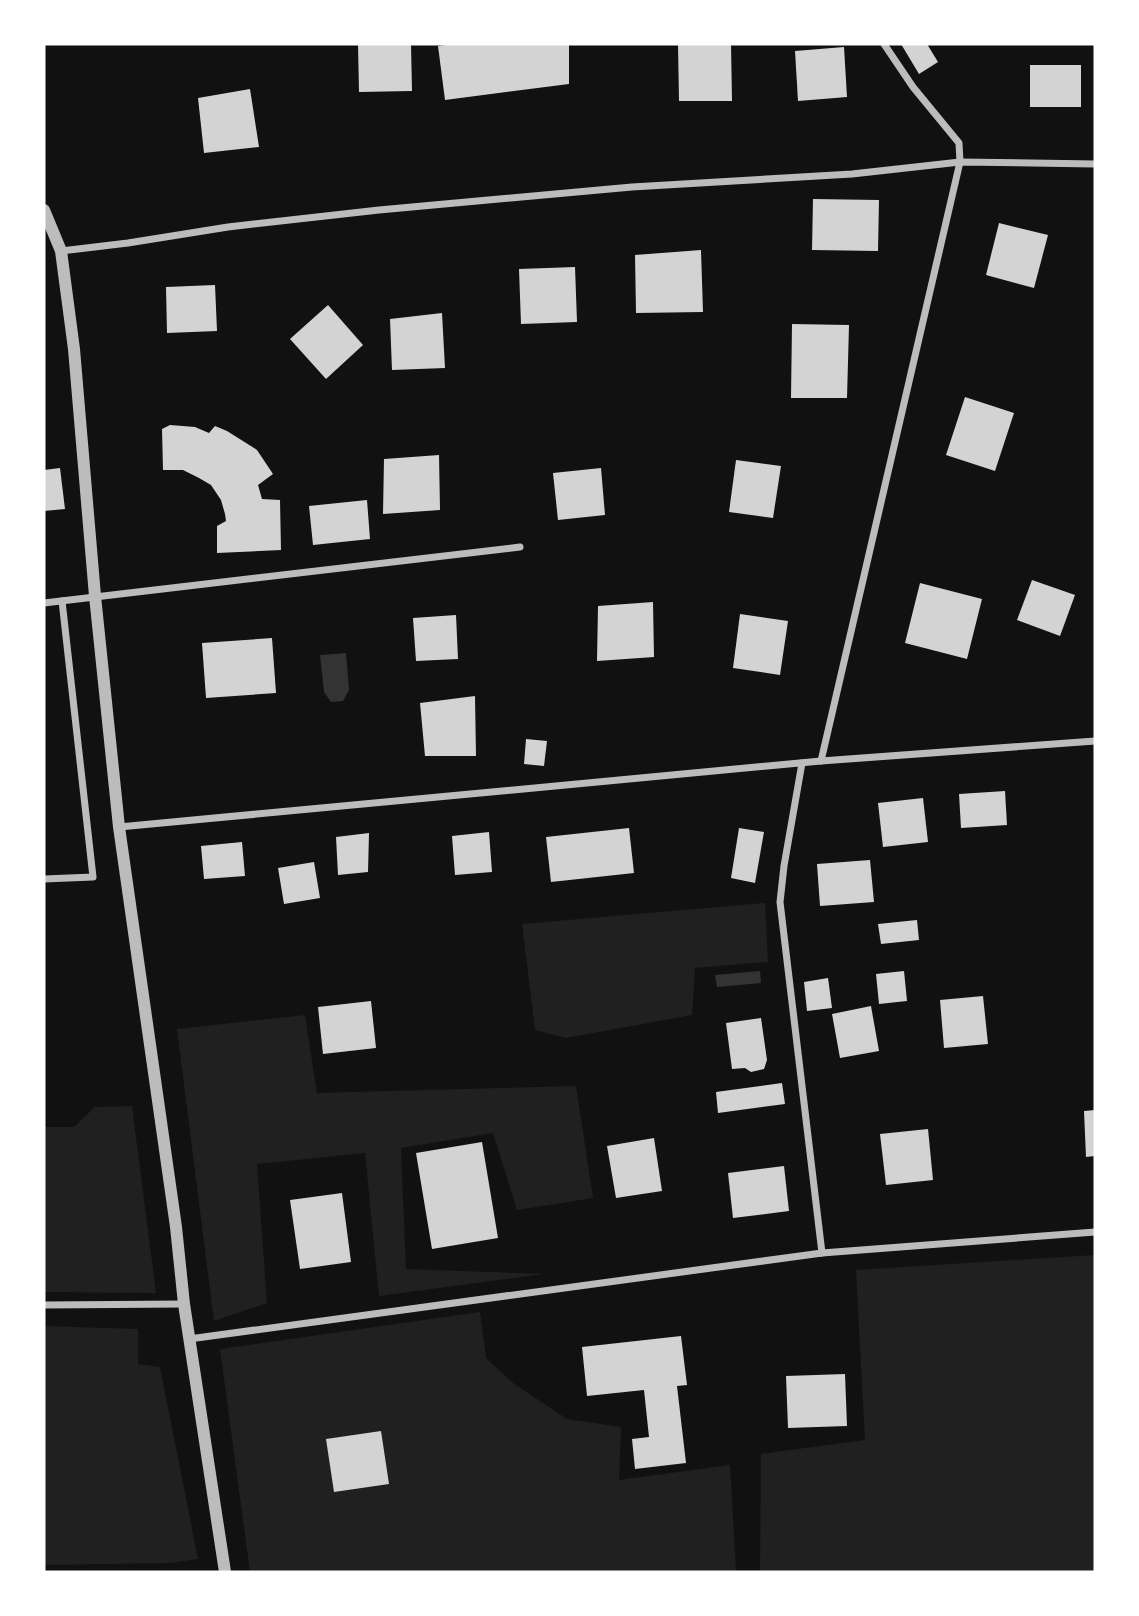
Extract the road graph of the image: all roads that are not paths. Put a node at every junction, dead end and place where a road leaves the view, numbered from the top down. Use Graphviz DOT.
graph roads {
  1 [pos="884,44"];
  2 [pos="960,162"];
  3 [pos="1095,164"];
  4 [pos="44,210"];
  5 [pos="61,251"];
  6 [pos="520,547"];
  7 [pos="95,596"];
  8 [pos="62,601"];
  9 [pos="44,603"];
  10 [pos="1095,741"];
  11 [pos="821,761"];
  12 [pos="802,763"];
  13 [pos="119,827"];
  14 [pos="44,879"];
  15 [pos="1095,1232"];
  16 [pos="821,1253"];
  17 [pos="184,1304"];
  18 [pos="44,1305"];
  19 [pos="190,1339"];
  20 [pos="225,1572"];
  1 -- 2 [label="street"];
  2 -- 3 [label="street"];
  2 -- 5 [label="street"];
  2 -- 11 [label="street"];
  4 -- 5 [label="street"];
  5 -- 7 [label="street"];
  6 -- 7 [label="street"];
  7 -- 8 [label="street"];
  7 -- 13 [label="street"];
  8 -- 9 [label="street"];
  8 -- 14 [label="street"];
  10 -- 11 [label="street"];
  11 -- 12 [label="street"];
  12 -- 13 [label="street"];
  12 -- 16 [label="street"];
  13 -- 17 [label="street"];
  15 -- 16 [label="street"];
  16 -- 19 [label="street"];
  17 -- 18 [label="street"];
  17 -- 19 [label="street"];
  19 -- 20 [label="street"];
}
